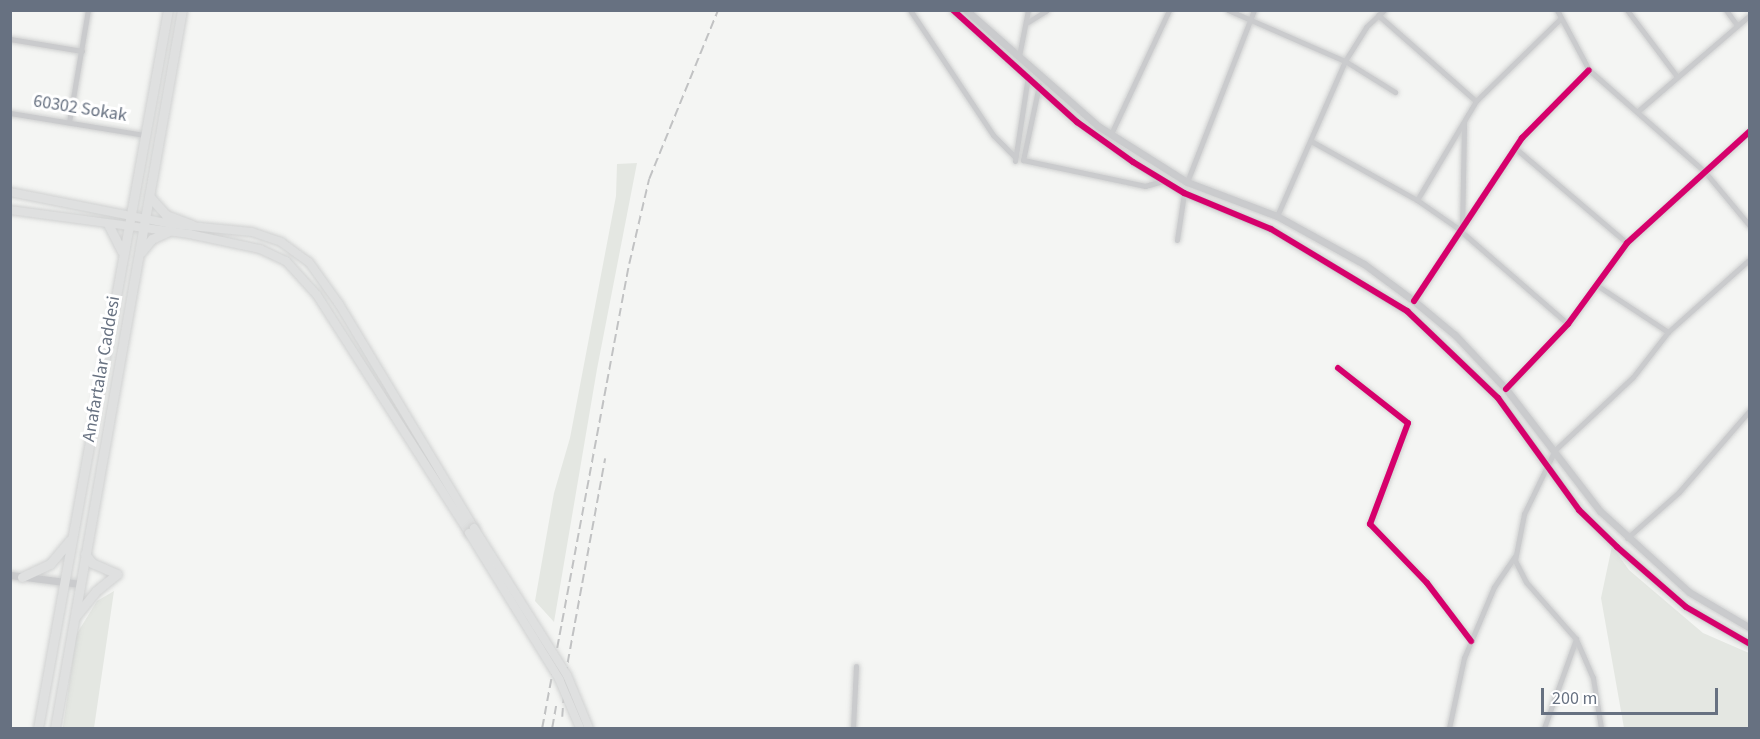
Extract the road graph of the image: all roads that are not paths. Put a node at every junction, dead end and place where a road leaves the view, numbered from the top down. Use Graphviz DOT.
graph roads {
  1 [pos="88,10"];
  2 [pos="168,10"];
  3 [pos="182,10"];
  4 [pos="910,10"];
  5 [pos="953,10"];
  6 [pos="966,10"];
  7 [pos="1028,10"];
  8 [pos="1047,10"];
  9 [pos="1169,10"];
  10 [pos="1228,10"];
  11 [pos="1254,10"];
  12 [pos="1384,10"];
  13 [pos="1557,10"];
  14 [pos="1627,10"];
  15 [pos="1726,10"];
  16 [pos="1378,15"];
  17 [pos="1749,15"];
  18 [pos="1560,19"];
  19 [pos="1250,20"];
  20 [pos="1028,22"];
  21 [pos="1737,26"];
  22 [pos="10,39"];
  23 [pos="82,51"];
  24 [pos="1019,56"];
  25 [pos="1345,61"];
  26 [pos="1589,69"];
  27 [pos="1676,75"];
  28 [pos="1028,76"];
  29 [pos="1039,85"];
  30 [pos="1395,92"];
  31 [pos="1476,101"];
  32 [pos="1638,111"];
  33 [pos="10,113"];
  34 [pos="69,122"];
  35 [pos="1464,123"];
  36 [pos="1749,130"];
  37 [pos="1111,134"];
  38 [pos="145,135"];
  39 [pos="1311,141"];
  40 [pos="1515,148"];
  41 [pos="1705,172"];
  42 [pos="1163,181"];
  43 [pos="1187,182"];
  44 [pos="10,192"];
  45 [pos="1184,194"];
  46 [pos="149,196"];
  47 [pos="1417,200"];
  48 [pos="10,210"];
  49 [pos="1277,216"];
  50 [pos="129,221"];
  51 [pos="144,223"];
  52 [pos="108,224"];
  53 [pos="192,225"];
  54 [pos="1749,226"];
  55 [pos="169,231"];
  56 [pos="1461,233"];
  57 [pos="1177,240"];
  58 [pos="1628,243"];
  59 [pos="123,254"];
  60 [pos="137,259"];
  61 [pos="1749,259"];
  62 [pos="1598,286"];
  63 [pos="1414,301"];
  64 [pos="1568,324"];
  65 [pos="1668,332"];
  66 [pos="1338,368"];
  67 [pos="1506,389"];
  68 [pos="1749,410"];
  69 [pos="1556,450"];
  70 [pos="1550,468"];
  71 [pos="472,530"];
  72 [pos="72,538"];
  73 [pos="1627,538"];
  74 [pos="85,554"];
  75 [pos="1515,556"];
  76 [pos="10,574"];
  77 [pos="22,577"];
  78 [pos="64,584"];
  79 [pos="80,584"];
  80 [pos="74,618"];
  81 [pos="1749,628"];
  82 [pos="1576,639"];
  83 [pos="1471,641"];
  84 [pos="1749,644"];
  85 [pos="856,666"];
  86 [pos="38,729"];
  87 [pos="55,729"];
  88 [pos="580,729"];
  89 [pos="589,729"];
  90 [pos="853,729"];
  91 [pos="1449,729"];
  92 [pos="1544,729"];
  93 [pos="1601,729"];
  1 -- 23 [label="street"];
  2 -- 38 [label="main road, Anafartalar Caddesi"];
  3 -- 46 [label="main road, Anafartalar Caddesi"];
  4 -- 28 [label="street"];
  5 -- 28 [label="street"];
  6 -- 24 [label="street"];
  7 -- 20 [label="street"];
  8 -- 20 [label="street"];
  9 -- 37 [label="street"];
  10 -- 19 [label="street"];
  11 -- 19 [label="street"];
  12 -- 16 [label="street"];
  13 -- 18 [label="street"];
  14 -- 27 [label="street"];
  15 -- 21 [label="street"];
  16 -- 25 [label="street"];
  16 -- 31 [label="street"];
  17 -- 21 [label="street"];
  18 -- 26 [label="street"];
  18 -- 31 [label="street"];
  19 -- 25 [label="street"];
  19 -- 43 [label="street"];
  20 -- 24 [label="street"];
  21 -- 27 [label="street"];
  22 -- 23 [label="street"];
  23 -- 34 [label="street"];
  24 -- 37 [label="street"];
  25 -- 30 [label="street"];
  25 -- 39 [label="street"];
  26 -- 32 [label="street"];
  26 -- 40 [label="street"];
  27 -- 32 [label="street"];
  28 -- 29 [label="street"];
  29 -- 42 [label="street"];
  29 -- 42 [label="street"];
  31 -- 35 [label="street"];
  32 -- 41 [label="street"];
  33 -- 34 [label="street, 60302 Sokak"];
  34 -- 38 [label="street, 60302 Sokak"];
  35 -- 47 [label="street"];
  35 -- 56 [label="street"];
  36 -- 41 [label="street"];
  37 -- 43 [label="street"];
  38 -- 50 [label="main road, Anafartalar Caddesi"];
  39 -- 47 [label="street"];
  39 -- 49 [label="street"];
  40 -- 56 [label="street"];
  40 -- 58 [label="street"];
  41 -- 54 [label="street"];
  41 -- 58 [label="street"];
  42 -- 45 [label="street"];
  43 -- 49 [label="street"];
  44 -- 50 [label="main road"];
  45 -- 57 [label="street"];
  45 -- 70 [label="street"];
  46 -- 51 [label="main road, Anafartalar Caddesi"];
  46 -- 53 [label="main road"];
  47 -- 56 [label="street"];
  48 -- 52 [label="main road"];
  49 -- 63 [label="street"];
  50 -- 51 [label="main road"];
  50 -- 52 [label="main road"];
  50 -- 59 [label="main road, Anafartalar Caddesi"];
  51 -- 53 [label="main road"];
  51 -- 55 [label="main road"];
  51 -- 60 [label="main road, Anafartalar Caddesi"];
  52 -- 59 [label="main road"];
  53 -- 71 [label="main road"];
  55 -- 60 [label="main road"];
  55 -- 71 [label="main road"];
  56 -- 63 [label="street"];
  56 -- 64 [label="street"];
  58 -- 62 [label="street"];
  59 -- 72 [label="main road, Anafartalar Caddesi"];
  60 -- 74 [label="main road, Anafartalar Caddesi"];
  61 -- 65 [label="street"];
  62 -- 64 [label="street"];
  62 -- 65 [label="street"];
  63 -- 67 [label="street"];
  64 -- 67 [label="street"];
  65 -- 69 [label="street"];
  66 -- 83 [label="street"];
  67 -- 69 [label="street"];
  68 -- 73 [label="street"];
  69 -- 70 [label="street"];
  69 -- 73 [label="street"];
  70 -- 75 [label="street"];
  70 -- 84 [label="street"];
  71 -- 88 [label="main road, bridge"];
  71 -- 89 [label="main road, bridge"];
  72 -- 77 [label="main road"];
  72 -- 78 [label="main road, Anafartalar Caddesi"];
  73 -- 81 [label="street"];
  74 -- 79 [label="main road, Anafartalar Caddesi"];
  74 -- 80 [label="main road"];
  75 -- 82 [label="street"];
  75 -- 83 [label="street"];
  76 -- 77 [label="street"];
  77 -- 78 [label="street"];
  78 -- 79 [label="street"];
  78 -- 86 [label="main road, Anafartalar Caddesi"];
  79 -- 80 [label="main road, Anafartalar Caddesi"];
  80 -- 87 [label="main road, Anafartalar Caddesi"];
  82 -- 92 [label="street"];
  82 -- 93 [label="street"];
  83 -- 91 [label="street"];
  85 -- 90 [label="street"];
}
